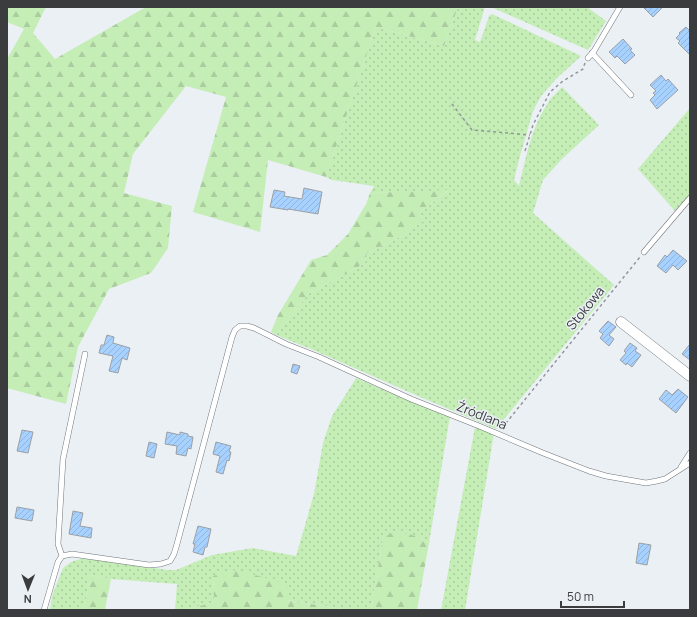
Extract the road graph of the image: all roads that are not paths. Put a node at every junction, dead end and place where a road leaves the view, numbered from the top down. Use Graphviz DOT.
graph roads {
  1 [pos="620,7"];
  2 [pos="592,53"];
  3 [pos="588,58"];
  4 [pos="631,95"];
  5 [pos="690,198"];
  6 [pos="644,252"];
  7 [pos="622,322"];
  8 [pos="85,354"];
  9 [pos="690,376"];
  10 [pos="690,453"];
  11 [pos="690,463"];
  12 [pos="681,468"];
  13 [pos="62,556"];
  14 [pos="44,610"];
  1 -- 2 [label="lane"];
  2 -- 3 [label="lane"];
  2 -- 4 [label="lane"];
  5 -- 6 [label="lane"];
  7 -- 9 [label="street"];
  8 -- 13 [label="lane"];
  10 -- 12 [label="lane"];
  11 -- 12 [label="lane, Źródlana"];
  12 -- 13 [label="lane, Źródlana"];
  13 -- 14 [label="lane"];
}
